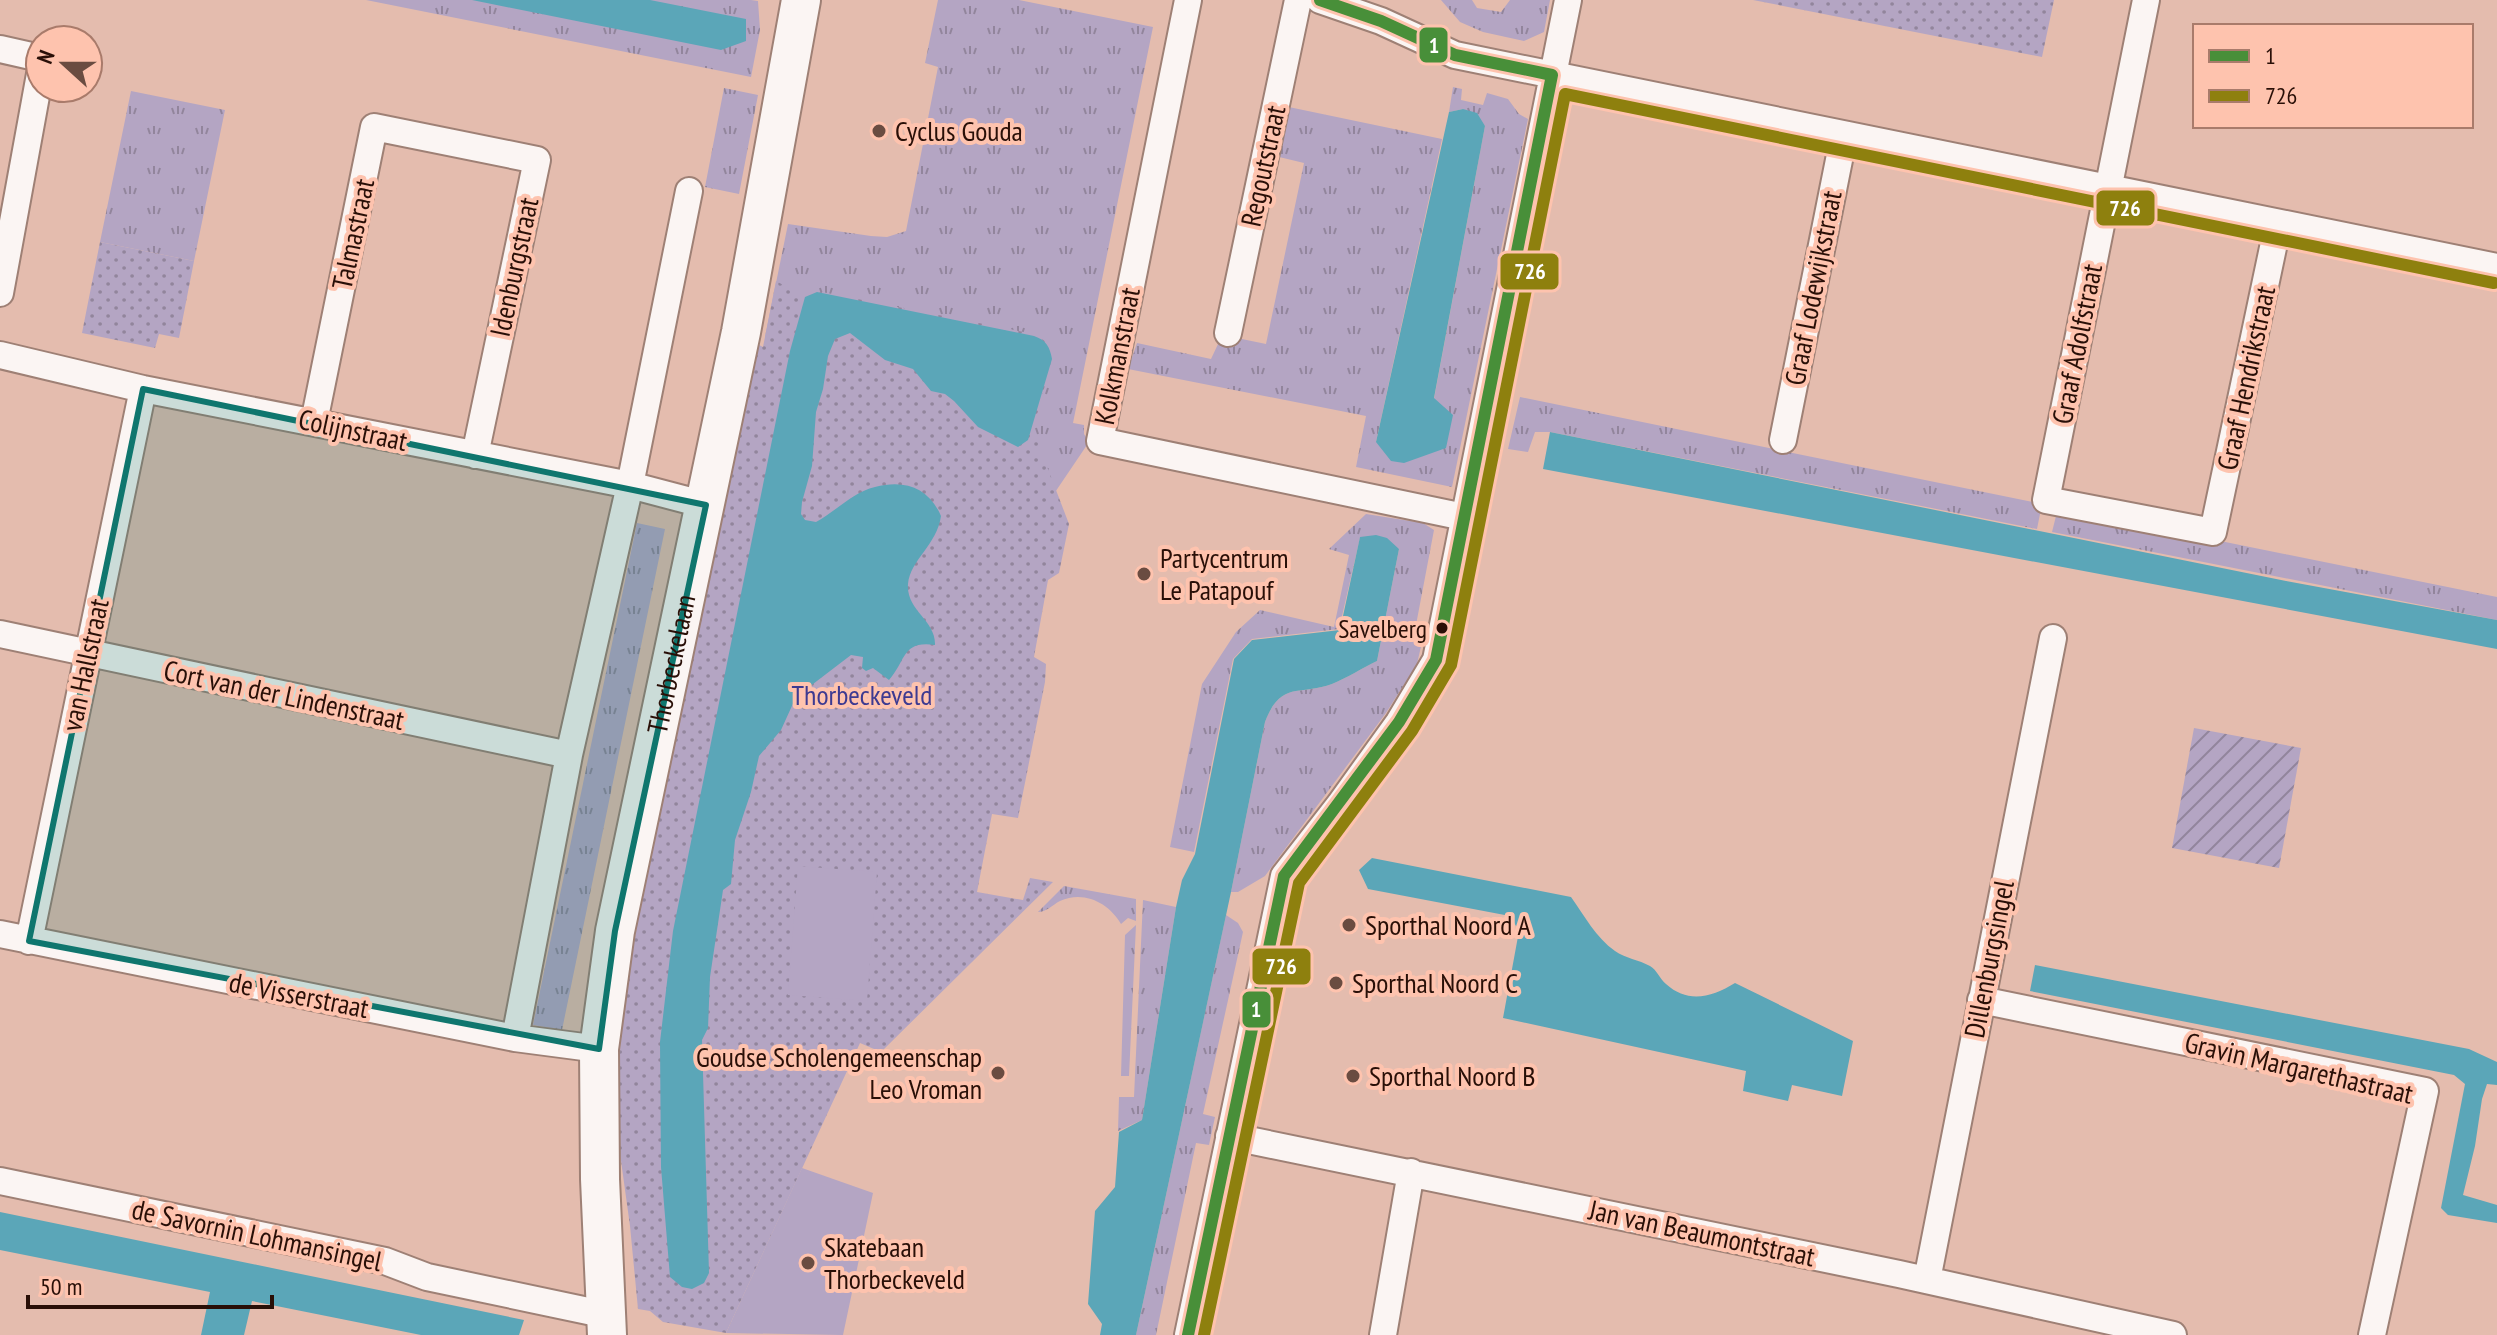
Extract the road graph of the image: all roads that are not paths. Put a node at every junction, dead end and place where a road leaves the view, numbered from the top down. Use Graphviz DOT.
graph roads {
  1 [pos="801,0"];
  2 [pos="1188,0"];
  3 [pos="1298,0"];
  4 [pos="1320,0"];
  5 [pos="1568,0"];
  6 [pos="2146,0"];
  7 [pos="0,49"];
  8 [pos="24,54"];
  9 [pos="1552,75"];
  10 [pos="35,104"];
  11 [pos="1844,135"];
  12 [pos="456,144"];
  13 [pos="2107,188"];
  14 [pos="689,191"];
  15 [pos="2278,224"];
  16 [pos="2497,267"];
  17 [pos="0,293"];
  18 [pos="1228,333"];
  19 [pos="0,355"];
  20 [pos="143,389"];
  21 [pos="314,422"];
  22 [pos="1783,440"];
  23 [pos="475,455"];
  24 [pos="630,485"];
  25 [pos="706,505"];
  26 [pos="1464,517"];
  27 [pos="2213,532"];
  28 [pos="0,634"];
  29 [pos="2053,638"];
  30 [pos="87,654"];
  31 [pos="569,755"];
  32 [pos="0,934"];
  33 [pos="29,941"];
  34 [pos="1981,1000"];
  35 [pos="515,1038"];
  36 [pos="599,1049"];
  37 [pos="1229,1136"];
  38 [pos="1411,1172"];
  39 [pos="0,1181"];
  40 [pos="1927,1280"];
  41 [pos="607,1325"];
  42 [pos="1188,1335"];
  43 [pos="1383,1335"];
  44 [pos="2173,1335"];
  45 [pos="2372,1335"];
  1 -- 25 [label="main road, Thorbeckelaan"];
  2 -- 26 [label="street, Kolkmanstraat"];
  3 -- 18 [label="street, Regoutstraat"];
  4 -- 9 [label="street"];
  5 -- 9 [label="street"];
  6 -- 13 [label="street, Graaf Adolfstraat"];
  7 -- 8 [label="street"];
  9 -- 11 [label="street"];
  9 -- 26 [label="street"];
  10 -- 17 [label="street"];
  11 -- 13 [label="street"];
  11 -- 22 [label="street, Graaf Lodewijkstraat"];
  12 -- 21 [label="street, Talmastraat"];
  12 -- 23 [label="street, Idenburgstraat"];
  13 -- 15 [label="street"];
  13 -- 27 [label="street, Graaf Adolfstraat"];
  14 -- 24 [label="street"];
  15 -- 16 [label="street"];
  15 -- 27 [label="street, Graaf Hendrikstraat"];
  19 -- 20 [label="street, Colijnstraat"];
  20 -- 21 [label="street, Colijnstraat"];
  20 -- 30 [label="street, van Hallstraat"];
  21 -- 23 [label="street, Colijnstraat"];
  23 -- 24 [label="street, Colijnstraat"];
  24 -- 25 [label="street, Colijnstraat"];
  24 -- 31 [label="street"];
  25 -- 36 [label="main road, Thorbeckelaan"];
  26 -- 37 [label="street"];
  28 -- 30 [label="street, Cort van der Lindenstraat"];
  29 -- 34 [label="street, Dillenburgsingel"];
  30 -- 31 [label="street, Cort van der Lindenstraat"];
  30 -- 33 [label="street, van Hallstraat"];
  31 -- 35 [label="street"];
  32 -- 33 [label="street, de Visserstraat"];
  33 -- 35 [label="street, de Visserstraat"];
  34 -- 40 [label="street, Dillenburgsingel"];
  34 -- 45 [label="street, Gravin Margarethastraat"];
  35 -- 36 [label="street, de Visserstraat"];
  36 -- 41 [label="main road, Thorbeckelaan"];
  37 -- 38 [label="street, Jan van Beaumontstraat"];
  37 -- 42 [label="street"];
  38 -- 40 [label="street, Jan van Beaumontstraat"];
  38 -- 43 [label="street"];
  39 -- 41 [label="street, de Savornin Lohmansingel"];
  40 -- 44 [label="street, Jan van Beaumontstraat"];
}
